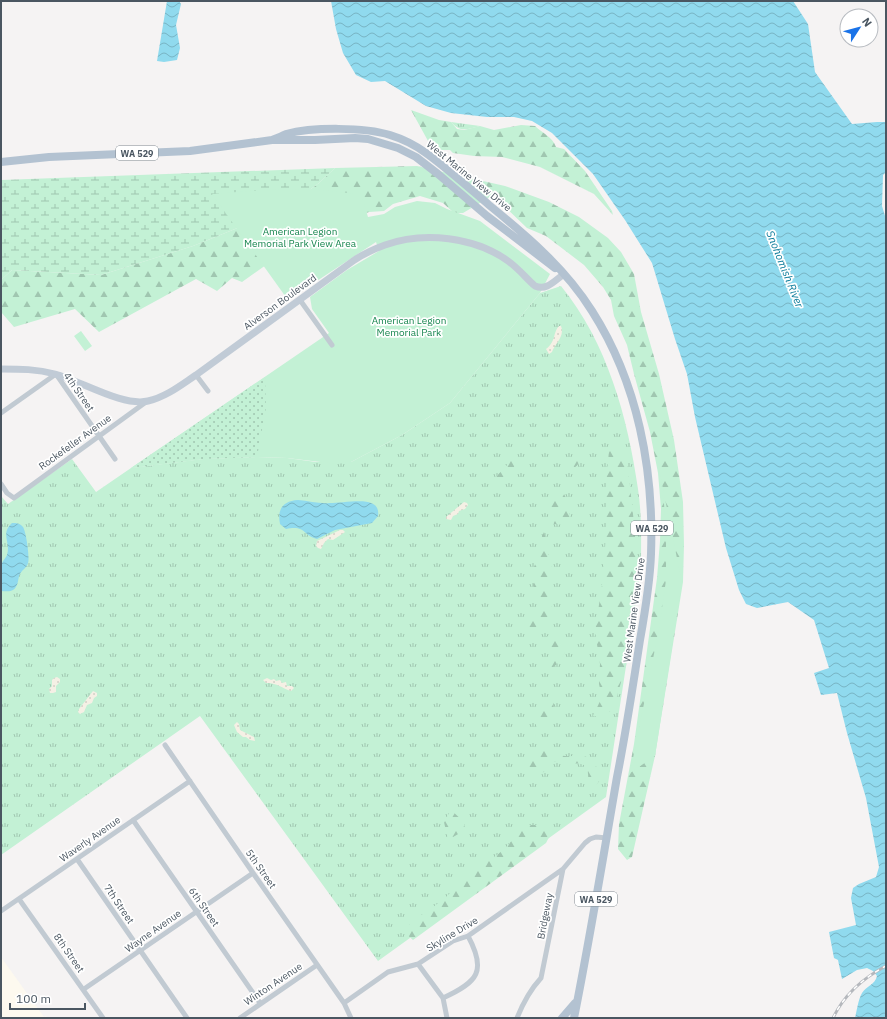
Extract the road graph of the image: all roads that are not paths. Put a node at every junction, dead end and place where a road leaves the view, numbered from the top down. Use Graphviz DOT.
graph roads {
  1 [pos="272,140"];
  2 [pos="1,162"];
  3 [pos="564,274"];
  4 [pos="300,300"];
  5 [pos="332,345"];
  6 [pos="1,369"];
  7 [pos="56,374"];
  8 [pos="196,375"];
  9 [pos="208,391"];
  10 [pos="147,401"];
  11 [pos="1,413"];
  12 [pos="100,436"];
  13 [pos="115,459"];
  14 [pos="1,484"];
  15 [pos="165,745"];
  16 [pos="190,781"];
  17 [pos="133,820"];
  18 [pos="607,838"];
  19 [pos="77,859"];
  20 [pos="563,869"];
  21 [pos="253,873"];
  22 [pos="19,899"];
  23 [pos="1,911"];
  24 [pos="197,912"];
  25 [pos="468,936"];
  26 [pos="140,951"];
  27 [pos="418,964"];
  28 [pos="317,965"];
  29 [pos="84,989"];
  30 [pos="443,998"];
  31 [pos="577,999"];
  32 [pos="260,1003"];
  33 [pos="344,1003"];
  34 [pos="103,1018"];
  35 [pos="187,1018"];
  36 [pos="240,1018"];
  37 [pos="351,1018"];
  38 [pos="447,1018"];
  39 [pos="517,1018"];
  40 [pos="562,1018"];
  41 [pos="574,1018"];
  1 -- 2 [label="main road, West Marine View Drive / WA 529"];
  1 -- 3 [label="main road, West Marine View Drive / WA 529"];
  1 -- 3 [label="main road, West Marine View Drive / WA 529"];
  3 -- 4 [label="main road, Alverson Boulevard"];
  3 -- 18 [label="main road, West Marine View Drive / WA 529"];
  4 -- 5 [label="street"];
  4 -- 8 [label="main road, Alverson Boulevard"];
  6 -- 7 [label="main road, Alverson Boulevard"];
  7 -- 10 [label="main road, Alverson Boulevard"];
  7 -- 11 [label="street"];
  7 -- 12 [label="street, 4th Street"];
  8 -- 9 [label="street"];
  8 -- 10 [label="main road, Alverson Boulevard"];
  10 -- 12 [label="street, Rockefeller Avenue"];
  12 -- 13 [label="street, 4th Street"];
  12 -- 14 [label="street, Rockefeller Avenue"];
  15 -- 16 [label="street, 5th Street"];
  16 -- 17 [label="street, Waverly Avenue"];
  16 -- 21 [label="street, 5th Street"];
  17 -- 19 [label="street, Waverly Avenue"];
  17 -- 24 [label="street, 6th Street"];
  18 -- 20 [label="street, Bridgeway"];
  18 -- 31 [label="main road, WA 529"];
  19 -- 22 [label="street, Waverly Avenue"];
  19 -- 26 [label="street, 7th Street"];
  20 -- 25 [label="street, Skyline Drive"];
  20 -- 39 [label="street, Bridgeway"];
  21 -- 24 [label="street, Wayne Avenue"];
  21 -- 28 [label="street, 5th Street"];
  22 -- 23 [label="street, Waverly Avenue"];
  22 -- 29 [label="street, 8th Street"];
  24 -- 26 [label="street, Wayne Avenue"];
  24 -- 32 [label="street, 6th Street"];
  25 -- 27 [label="street, Skyline Drive"];
  25 -- 30 [label="street"];
  26 -- 29 [label="street, Wayne Avenue"];
  26 -- 35 [label="street, 7th Street"];
  27 -- 30 [label="street"];
  27 -- 33 [label="street, Skyline Drive"];
  28 -- 32 [label="street, Winton Avenue"];
  28 -- 33 [label="street, 5th Street"];
  29 -- 34 [label="street, 8th Street"];
  30 -- 38 [label="street"];
  31 -- 40 [label="main road"];
  31 -- 41 [label="main road, WA 529"];
  32 -- 36 [label="street, Winton Avenue"];
  33 -- 37 [label="street, 5th Street"];
}
